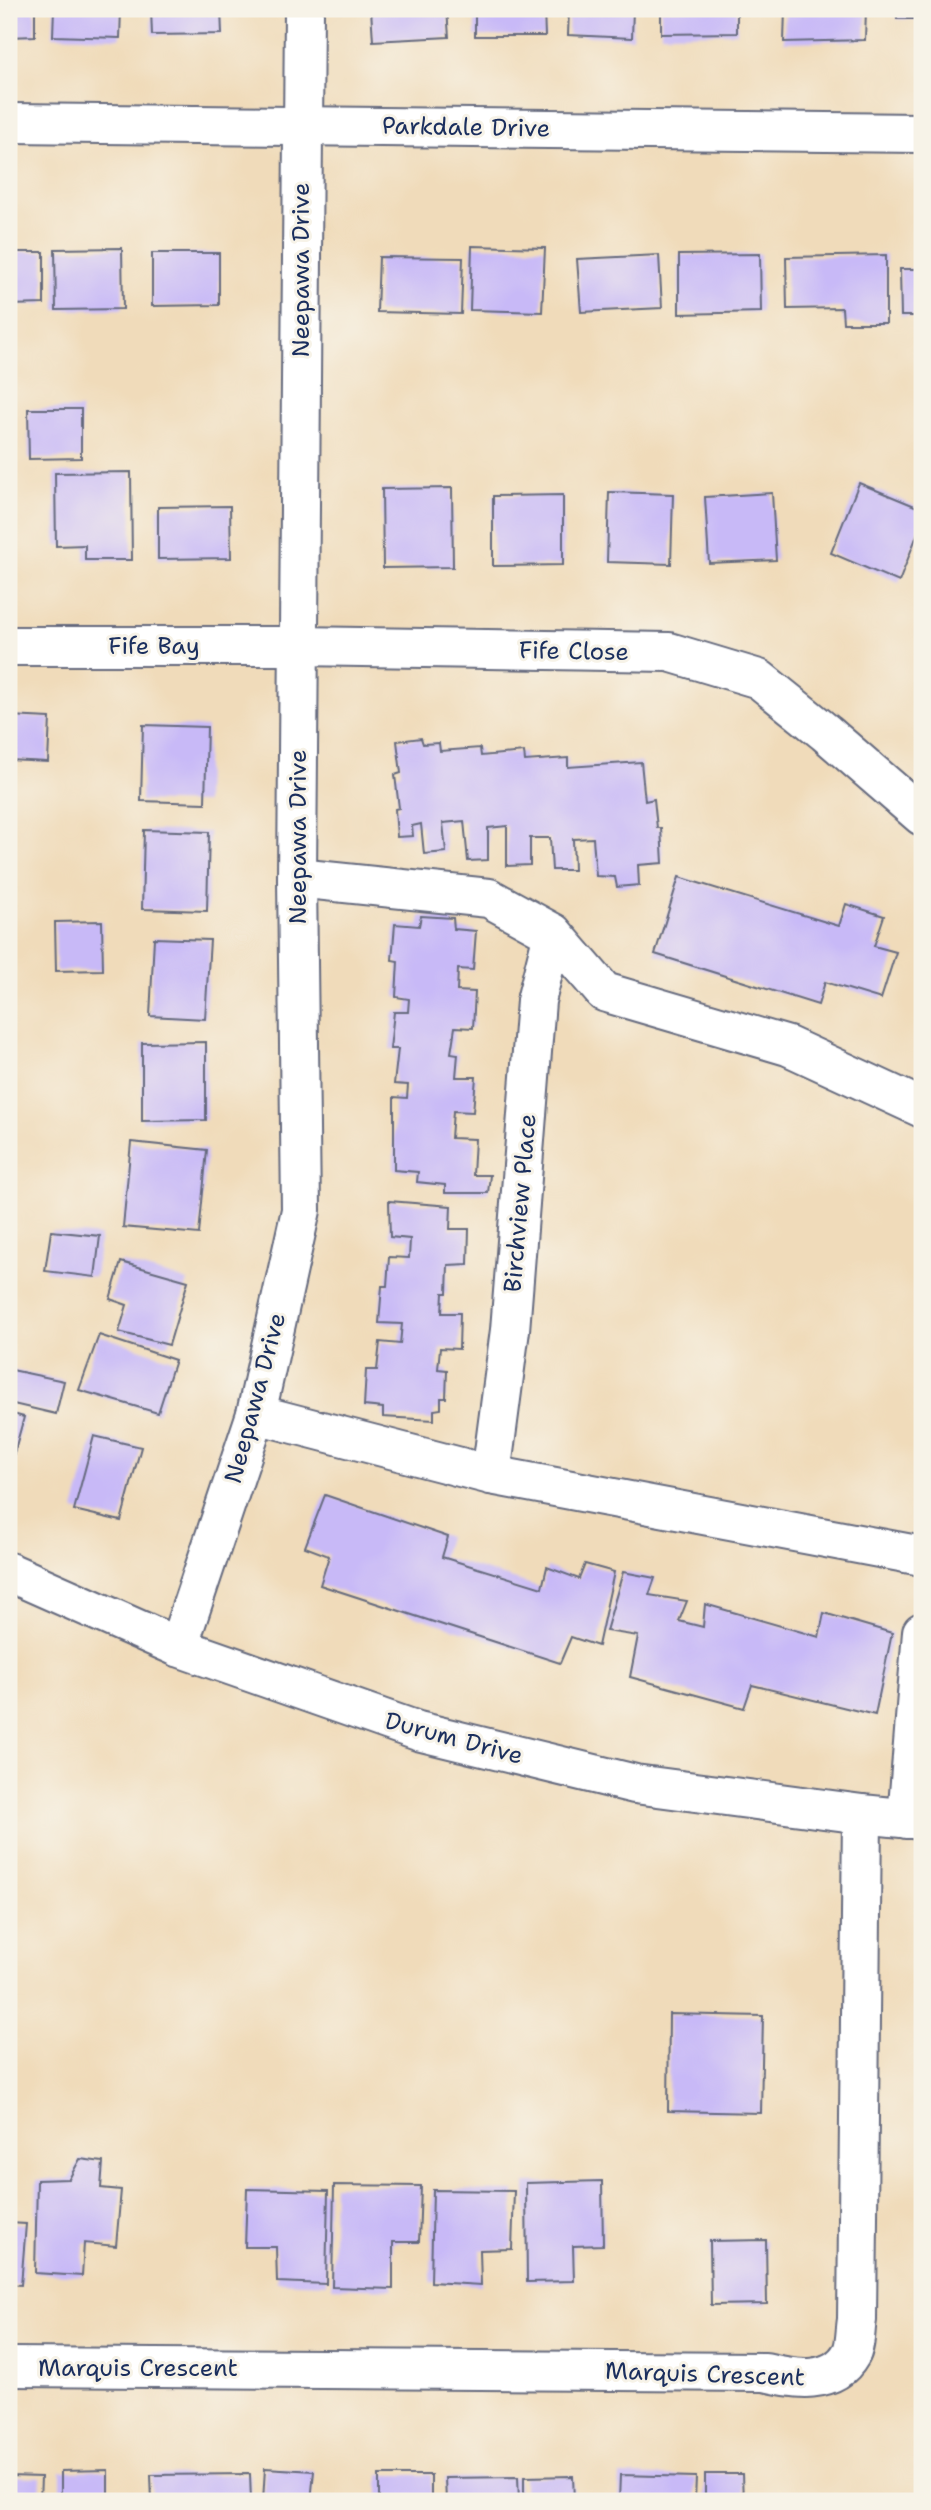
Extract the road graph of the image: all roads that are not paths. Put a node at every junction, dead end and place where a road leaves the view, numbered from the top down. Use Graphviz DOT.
graph roads {
  1 [pos="304,9"];
  2 [pos="9,123"];
  3 [pos="302,124"];
  4 [pos="922,133"];
  5 [pos="9,646"];
  6 [pos="299,646"];
  7 [pos="922,816"];
  8 [pos="296,878"];
  9 [pos="553,933"];
  10 [pos="922,1108"];
  11 [pos="256,1414"];
  12 [pos="491,1475"];
  13 [pos="922,1556"];
  14 [pos="9,1572"];
  15 [pos="922,1632"];
  16 [pos="178,1647"];
  17 [pos="862,1814"];
  18 [pos="915,1819"];
  19 [pos="9,2367"];
  1 -- 3 [label="street, Neepawa Drive"];
  2 -- 3 [label="street, Parkdale Drive"];
  3 -- 4 [label="street, Parkdale Drive"];
  3 -- 6 [label="street, Neepawa Drive"];
  5 -- 6 [label="street, Fife Bay"];
  6 -- 7 [label="street, Fife Close"];
  6 -- 8 [label="street, Neepawa Drive"];
  8 -- 9 [label="street"];
  8 -- 11 [label="street, Neepawa Drive"];
  9 -- 10 [label="street"];
  9 -- 12 [label="street, Birchview Place"];
  11 -- 12 [label="street"];
  11 -- 16 [label="street, Neepawa Drive"];
  12 -- 13 [label="street"];
  14 -- 16 [label="street, Durum Drive"];
  15 -- 18 [label="street"];
  16 -- 17 [label="street, Durum Drive"];
  17 -- 18 [label="street, Durum Drive"];
  17 -- 19 [label="street, Marquis Crescent"];
}
